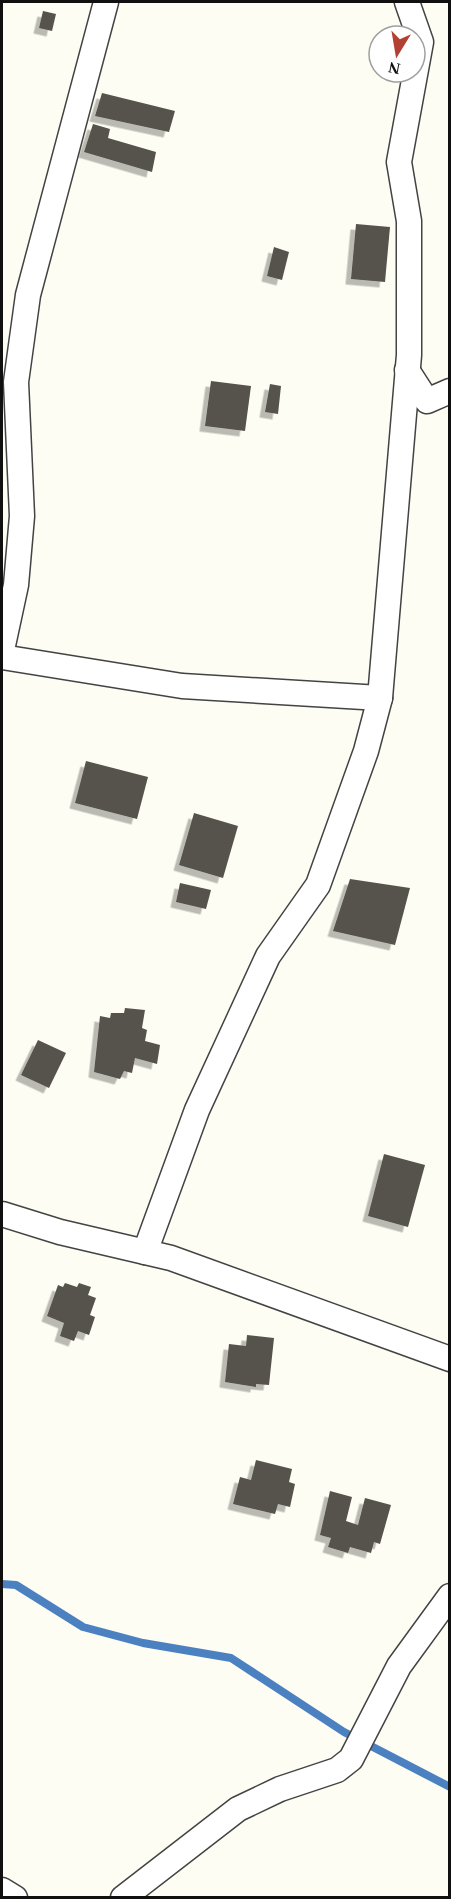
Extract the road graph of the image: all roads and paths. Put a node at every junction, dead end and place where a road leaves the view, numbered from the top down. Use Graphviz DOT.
graph roads {
  1 [pos="106,2"];
  2 [pos="407,2"];
  3 [pos="407,370"];
  4 [pos="450,391"];
  5 [pos="2,650"];
  6 [pos="2,657"];
  7 [pos="380,698"];
  8 [pos="2,1214"];
  9 [pos="145,1252"];
  10 [pos="450,1359"];
  11 [pos="450,1596"];
  12 [pos="2,1890"];
  13 [pos="15,1898"];
  14 [pos="123,1898"];
  1 -- 5 [label="street"];
  2 -- 3 [label="street"];
  3 -- 4 [label="street"];
  3 -- 7 [label="street"];
  6 -- 7 [label="street"];
  7 -- 9 [label="street"];
  8 -- 9 [label="street"];
  9 -- 10 [label="street"];
  11 -- 14 [label="street"];
  12 -- 13 [label="street"];
}
